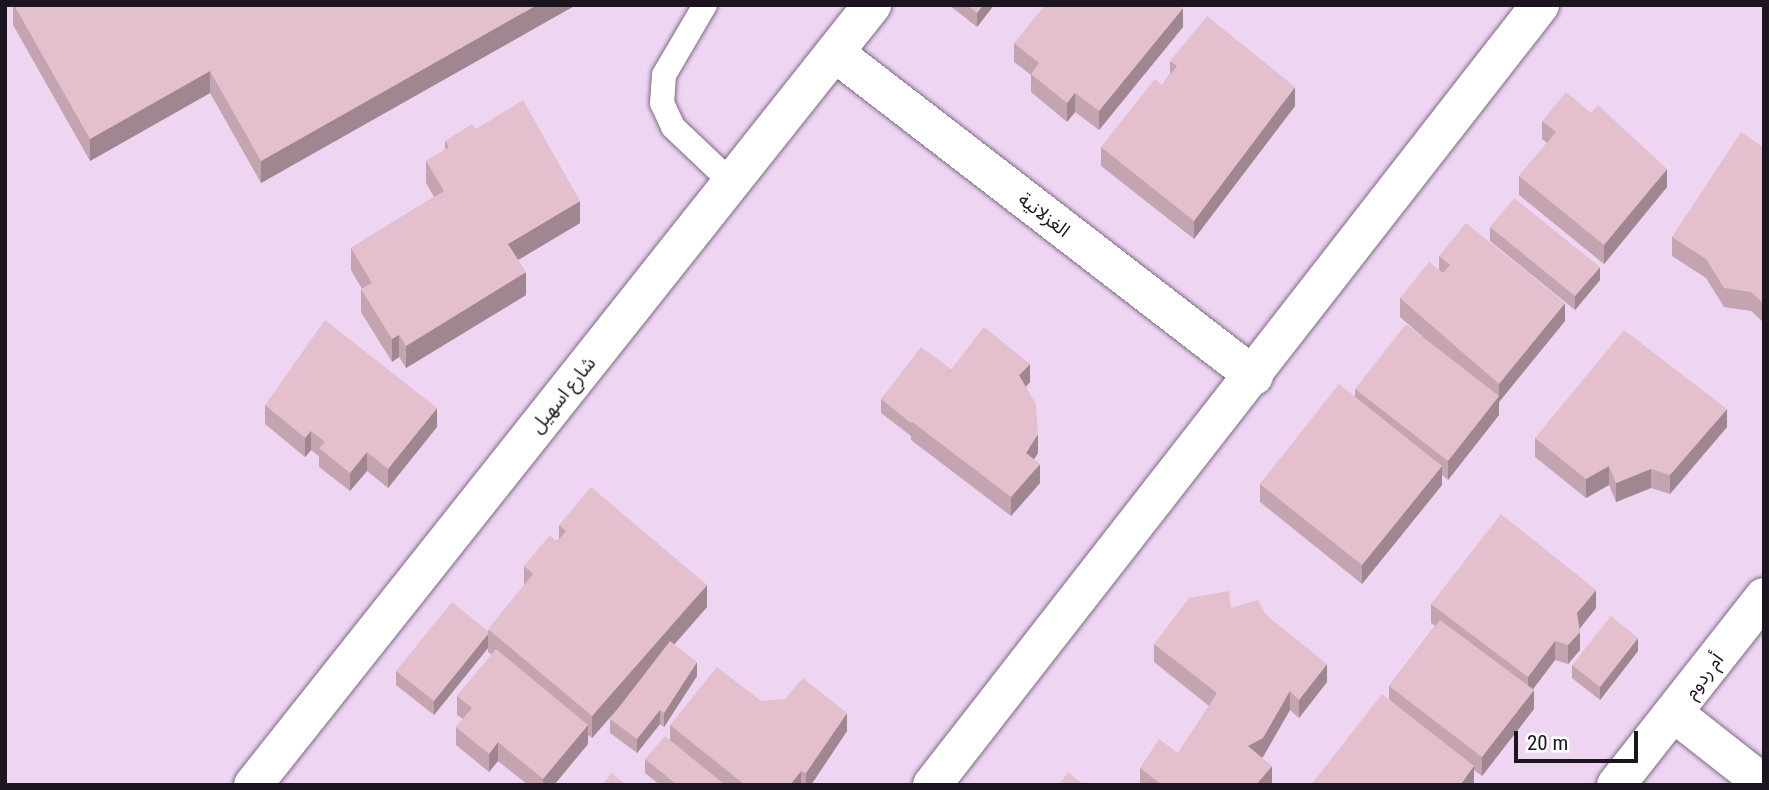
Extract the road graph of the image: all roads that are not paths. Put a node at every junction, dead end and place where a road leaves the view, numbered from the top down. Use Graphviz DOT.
graph roads {
  1 [pos="705,5"];
  2 [pos="872,5"];
  3 [pos="1540,5"];
  4 [pos="835,53"];
  5 [pos="732,183"];
  6 [pos="1254,376"];
  7 [pos="1764,597"];
  8 [pos="1681,706"];
  9 [pos="1764,758"];
  10 [pos="1764,784"];
  11 [pos="253,785"];
  12 [pos="932,785"];
  13 [pos="1616,785"];
  1 -- 5 [label="lane"];
  2 -- 4 [label="street, شارع اسهيل"];
  3 -- 6 [label="street"];
  4 -- 5 [label="street, شارع اسهيل"];
  4 -- 6 [label="street, الغزلانية"];
  5 -- 11 [label="street, شارع اسهيل"];
  6 -- 12 [label="street"];
  7 -- 8 [label="street, أم ردوم"];
  8 -- 9 [label="street"];
  8 -- 10 [label="street"];
  8 -- 13 [label="street, أم ردوم"];
}
